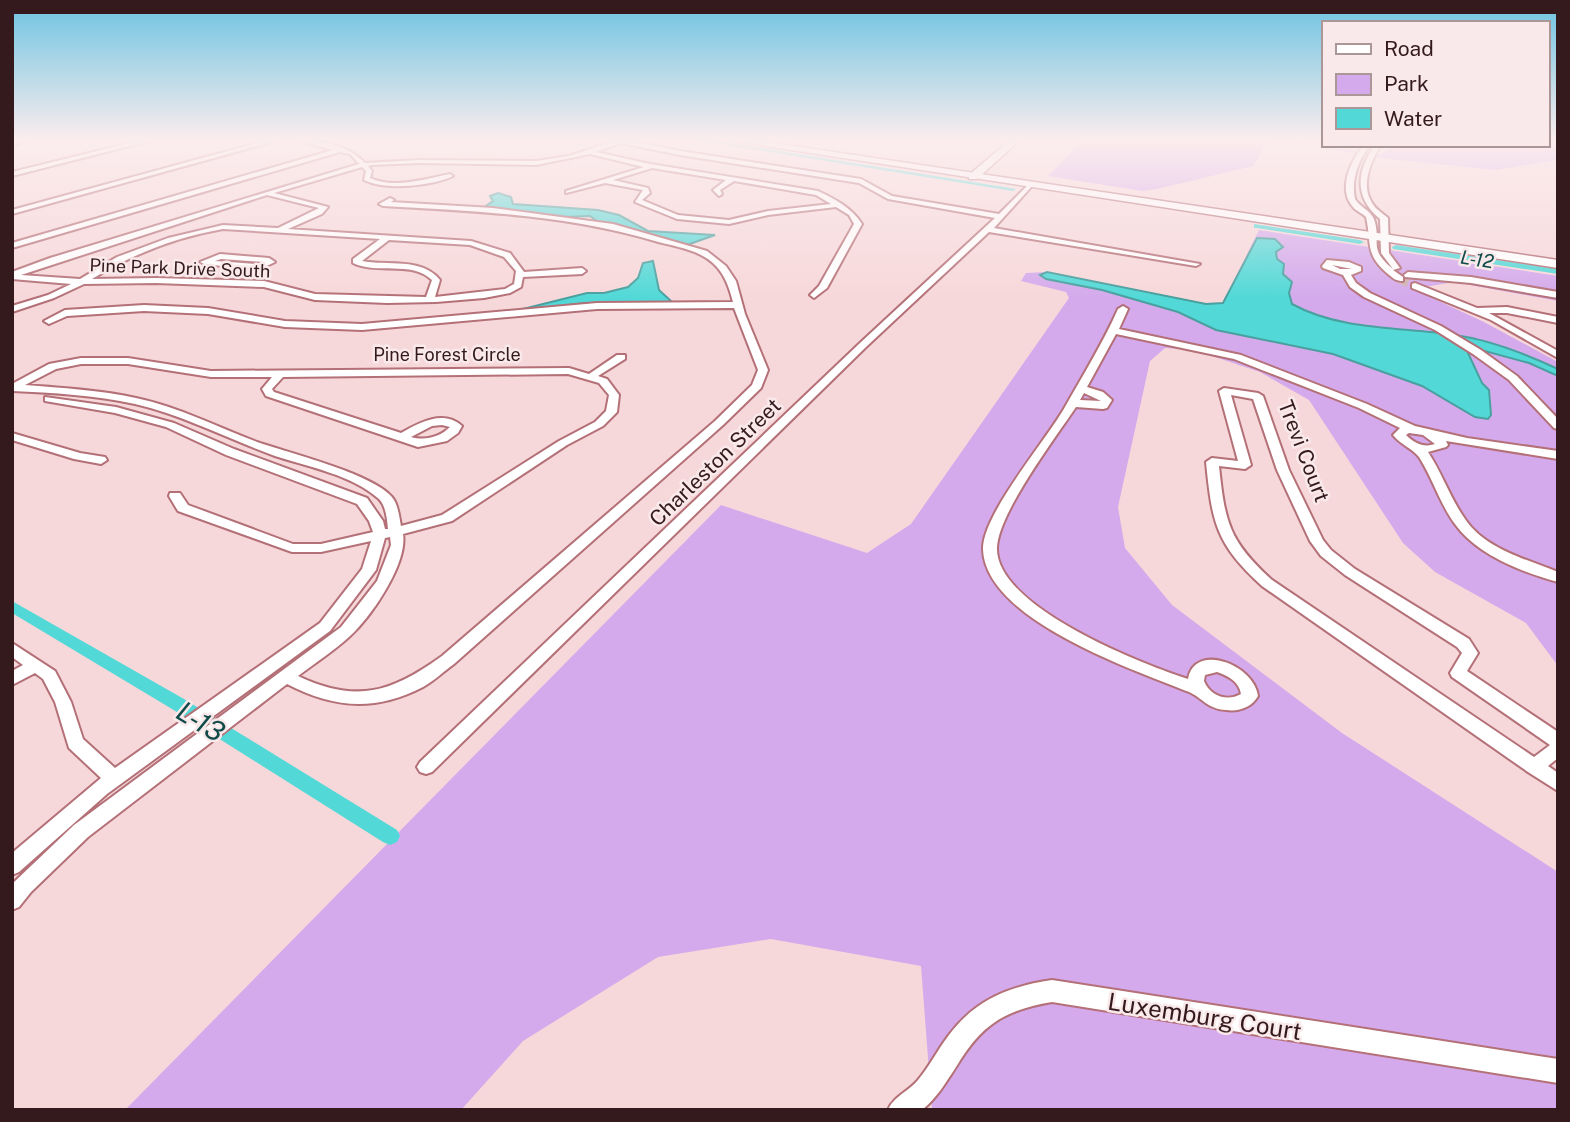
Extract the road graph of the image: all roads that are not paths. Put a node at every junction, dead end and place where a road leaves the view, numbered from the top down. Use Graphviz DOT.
graph roads {
  1 [pos="84,192"];
  2 [pos="198,192"];
  3 [pos="254,192"];
  4 [pos="254,192"];
  5 [pos="264,192"];
  6 [pos="648,192"];
  7 [pos="815,192"];
  8 [pos="880,192"];
  9 [pos="1023,192"];
  10 [pos="1082,192"];
  11 [pos="1099,192"];
  12 [pos="1350,192"];
  13 [pos="1366,192"];
  14 [pos="383,204"];
  15 [pos="839,205"];
  16 [pos="12,212"];
  17 [pos="1001,217"];
  18 [pos="988,229"];
  19 [pos="279,230"];
  20 [pos="1377,234"];
  21 [pos="388,237"];
  22 [pos="12,246"];
  23 [pos="1558,258"];
  24 [pos="1378,261"];
  25 [pos="1390,261"];
  26 [pos="1196,264"];
  27 [pos="1558,264"];
  28 [pos="232,265"];
  29 [pos="12,270"];
  30 [pos="582,271"];
  31 [pos="1346,273"];
  32 [pos="519,275"];
  33 [pos="12,276"];
  34 [pos="1409,279"];
  35 [pos="83,281"];
  36 [pos="201,283"];
  37 [pos="1426,283"];
  38 [pos="814,295"];
  39 [pos="1558,295"];
  40 [pos="430,298"];
  41 [pos="737,305"];
  42 [pos="80,306"];
  43 [pos="12,309"];
  44 [pos="1123,309"];
  45 [pos="1475,310"];
  46 [pos="1488,310"];
  47 [pos="65,313"];
  48 [pos="1558,320"];
  49 [pos="49,321"];
  50 [pos="1113,331"];
  51 [pos="1558,346"];
  52 [pos="1558,355"];
  53 [pos="621,357"];
  54 [pos="280,373"];
  55 [pos="592,376"];
  56 [pos="12,388"];
  57 [pos="1081,389"];
  58 [pos="12,396"];
  59 [pos="1072,403"];
  60 [pos="1385,418"];
  61 [pos="1558,426"];
  62 [pos="1412,429"];
  63 [pos="1399,433"];
  64 [pos="1432,434"];
  65 [pos="12,436"];
  66 [pos="401,438"];
  67 [pos="1467,442"];
  68 [pos="1435,452"];
  69 [pos="1558,455"];
  70 [pos="101,460"];
  71 [pos="175,496"];
  72 [pos="396,529"];
  73 [pos="380,533"];
  74 [pos="1558,577"];
  75 [pos="12,649"];
  76 [pos="35,666"];
  77 [pos="286,677"];
  78 [pos="12,679"];
  79 [pos="239,688"];
  80 [pos="1198,689"];
  81 [pos="256,699"];
  82 [pos="1558,741"];
  83 [pos="1558,748"];
  84 [pos="426,767"];
  85 [pos="1534,767"];
  86 [pos="115,779"];
  87 [pos="1558,783"];
  88 [pos="12,866"];
  89 [pos="12,900"];
  90 [pos="1558,1071"];
  91 [pos="900,1110"];
  1 -- 16 [label="street"];
  2 -- 22 [label="street"];
  3 -- 29 [label="street"];
  4 -- 33 [label="street"];
  5 -- 19 [label="street"];
  6 -- 15 [label="street"];
  7 -- 15 [label="street"];
  8 -- 17 [label="street"];
  9 -- 17 [label="street, Charleston Street"];
  10 -- 20 [label="main road"];
  11 -- 20 [label="main road"];
  12 -- 20 [label="street"];
  13 -- 20 [label="street"];
  14 -- 41 [label="street"];
  15 -- 38 [label="street"];
  17 -- 18 [label="street, Charleston Street"];
  18 -- 26 [label="street"];
  18 -- 84 [label="street, Charleston Street"];
  19 -- 21 [label="street"];
  19 -- 35 [label="street"];
  20 -- 23 [label="main road"];
  20 -- 24 [label="street"];
  20 -- 25 [label="street"];
  20 -- 27 [label="main road"];
  21 -- 32 [label="street"];
  21 -- 40 [label="street"];
  24 -- 25 [label="street"];
  24 -- 34 [label="street"];
  25 -- 34 [label="street"];
  28 -- 28 [label="street"];
  28 -- 36 [label="street"];
  30 -- 32 [label="street"];
  31 -- 61 [label="street"];
  32 -- 40 [label="street, Pine Park Drive South"];
  33 -- 35 [label="street, Pine Park Drive South"];
  34 -- 39 [label="street"];
  34 -- 45 [label="street"];
  35 -- 36 [label="street, Pine Park Drive South"];
  35 -- 43 [label="street"];
  36 -- 40 [label="street, Pine Park Drive South"];
  37 -- 46 [label="street"];
  41 -- 47 [label="street"];
  41 -- 77 [label="street"];
  42 -- 47 [label="street"];
  44 -- 50 [label="street"];
  45 -- 46 [label="street"];
  45 -- 52 [label="street"];
  46 -- 48 [label="street"];
  46 -- 51 [label="street"];
  47 -- 49 [label="street"];
  50 -- 57 [label="street"];
  50 -- 60 [label="street"];
  53 -- 55 [label="street"];
  54 -- 55 [label="street, Pine Forest Circle"];
  54 -- 56 [label="street, Pine Forest Circle"];
  54 -- 66 [label="street"];
  55 -- 72 [label="street"];
  56 -- 72 [label="street"];
  57 -- 59 [label="street"];
  57 -- 59 [label="street"];
  58 -- 73 [label="street"];
  59 -- 80 [label="street"];
  60 -- 62 [label="street"];
  60 -- 63 [label="street"];
  62 -- 63 [label="street"];
  62 -- 64 [label="street"];
  63 -- 68 [label="street"];
  64 -- 67 [label="street"];
  64 -- 68 [label="street"];
  65 -- 70 [label="street"];
  67 -- 68 [label="street"];
  67 -- 69 [label="street"];
  68 -- 74 [label="street"];
  71 -- 73 [label="street"];
  72 -- 73 [label="street"];
  72 -- 77 [label="street"];
  73 -- 79 [label="street"];
  75 -- 76 [label="street"];
  76 -- 78 [label="street"];
  76 -- 86 [label="street"];
  77 -- 81 [label="street"];
  79 -- 81 [label="street"];
  79 -- 86 [label="street"];
  81 -- 89 [label="street"];
  82 -- 85 [label="street, Trevi Court"];
  83 -- 85 [label="street"];
  85 -- 87 [label="street, Trevi Court"];
  86 -- 88 [label="street"];
  90 -- 91 [label="street, Luxemburg Court"];
}
